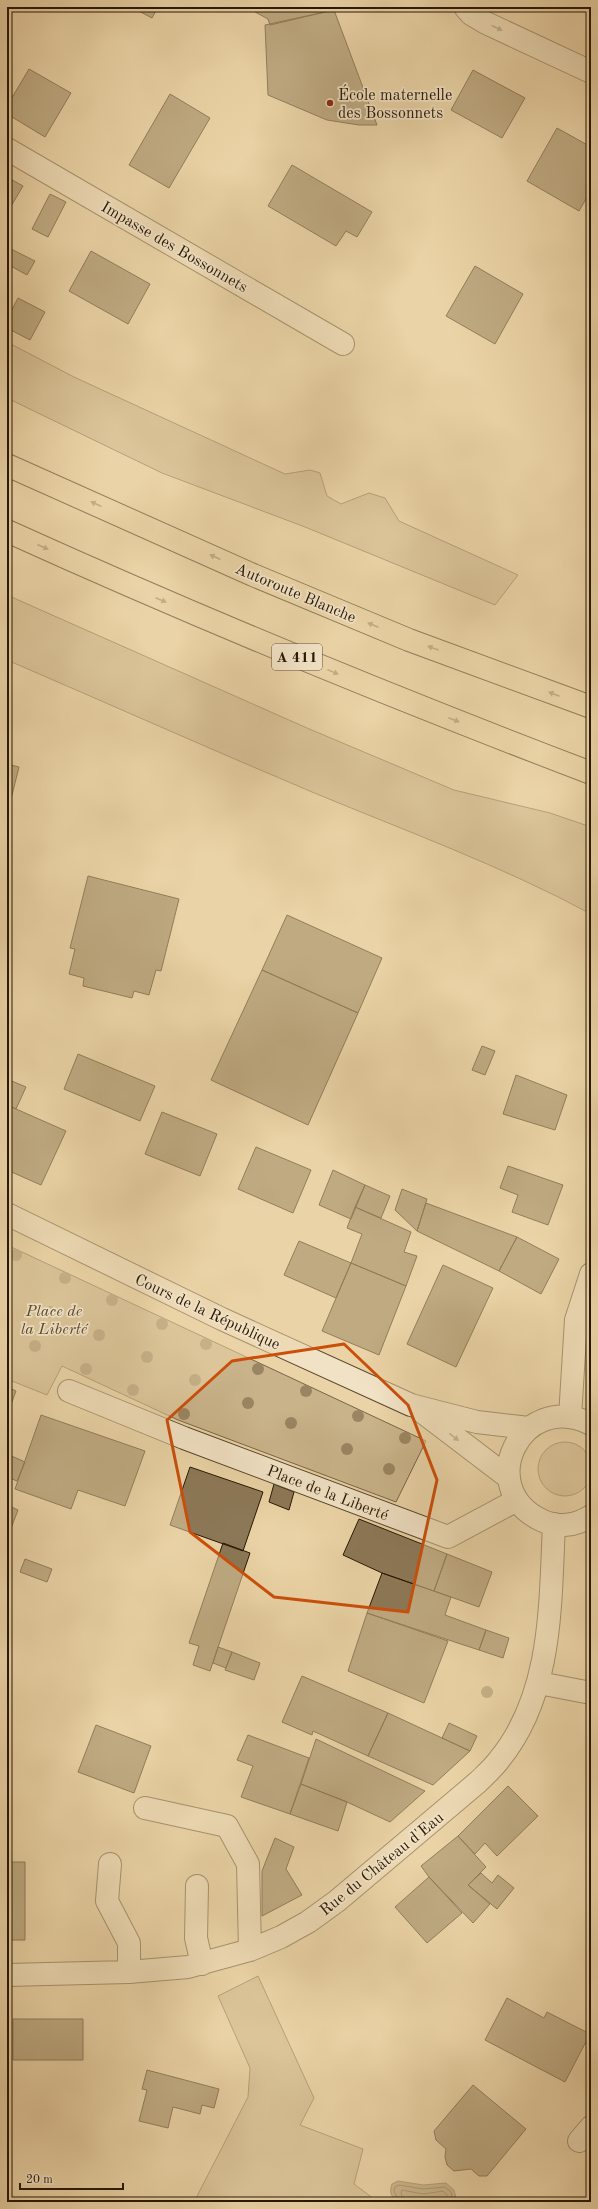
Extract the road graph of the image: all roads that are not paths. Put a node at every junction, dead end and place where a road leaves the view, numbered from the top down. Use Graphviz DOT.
graph roads {
  1 [pos="465,7"];
  2 [pos="591,72"];
  3 [pos="7,149"];
  4 [pos="343,344"];
  5 [pos="7,465"];
  6 [pos="7,531"];
  7 [pos="591,707"];
  8 [pos="591,772"];
  9 [pos="7,1214"];
  10 [pos="591,1274"];
  11 [pos="69,1391"];
  12 [pos="412,1405"];
  13 [pos="570,1417"];
  14 [pos="591,1424"];
  15 [pos="529,1428"];
  16 [pos="509,1478"];
  17 [pos="517,1500"];
  18 [pos="591,1516"];
  19 [pos="554,1524"];
  20 [pos="539,1683"];
  21 [pos="591,1693"];
  22 [pos="146,1808"];
  23 [pos="110,1864"];
  24 [pos="197,1886"];
  25 [pos="250,1950"];
  26 [pos="202,1964"];
  27 [pos="129,1972"];
  28 [pos="7,1975"];
  1 -- 2 [label="street, one-way"];
  3 -- 4 [label="street, Impasse des Bossonnets"];
  7 -- 5 [label="highway, Autoroute Blanche, one-way"];
  6 -- 8 [label="highway, A 411, one-way"];
  9 -- 12 [label="street, Cours de la République"];
  10 -- 13 [label="street"];
  11 -- 17 [label="street, Place de la Liberté"];
  12 -- 15 [label="street, Cours de la République"];
  12 -- 16 [label="street, Cours de la République, one-way"];
  13 -- 14 [label="street"];
  13 -- 15 [label="street"];
  15 -- 16 [label="street"];
  16 -- 17 [label="street"];
  17 -- 19 [label="street"];
  18 -- 19 [label="street"];
  19 -- 20 [label="street, Rue du Château d'Eau"];
  20 -- 21 [label="street"];
  20 -- 25 [label="street, Rue du Château d'Eau"];
  22 -- 25 [label="street"];
  23 -- 27 [label="street"];
  24 -- 26 [label="street"];
  25 -- 26 [label="street, Rue du Château d'Eau"];
  26 -- 27 [label="street, Rue du Château d'Eau"];
  27 -- 28 [label="street, Rue du Château d'Eau"];
}
